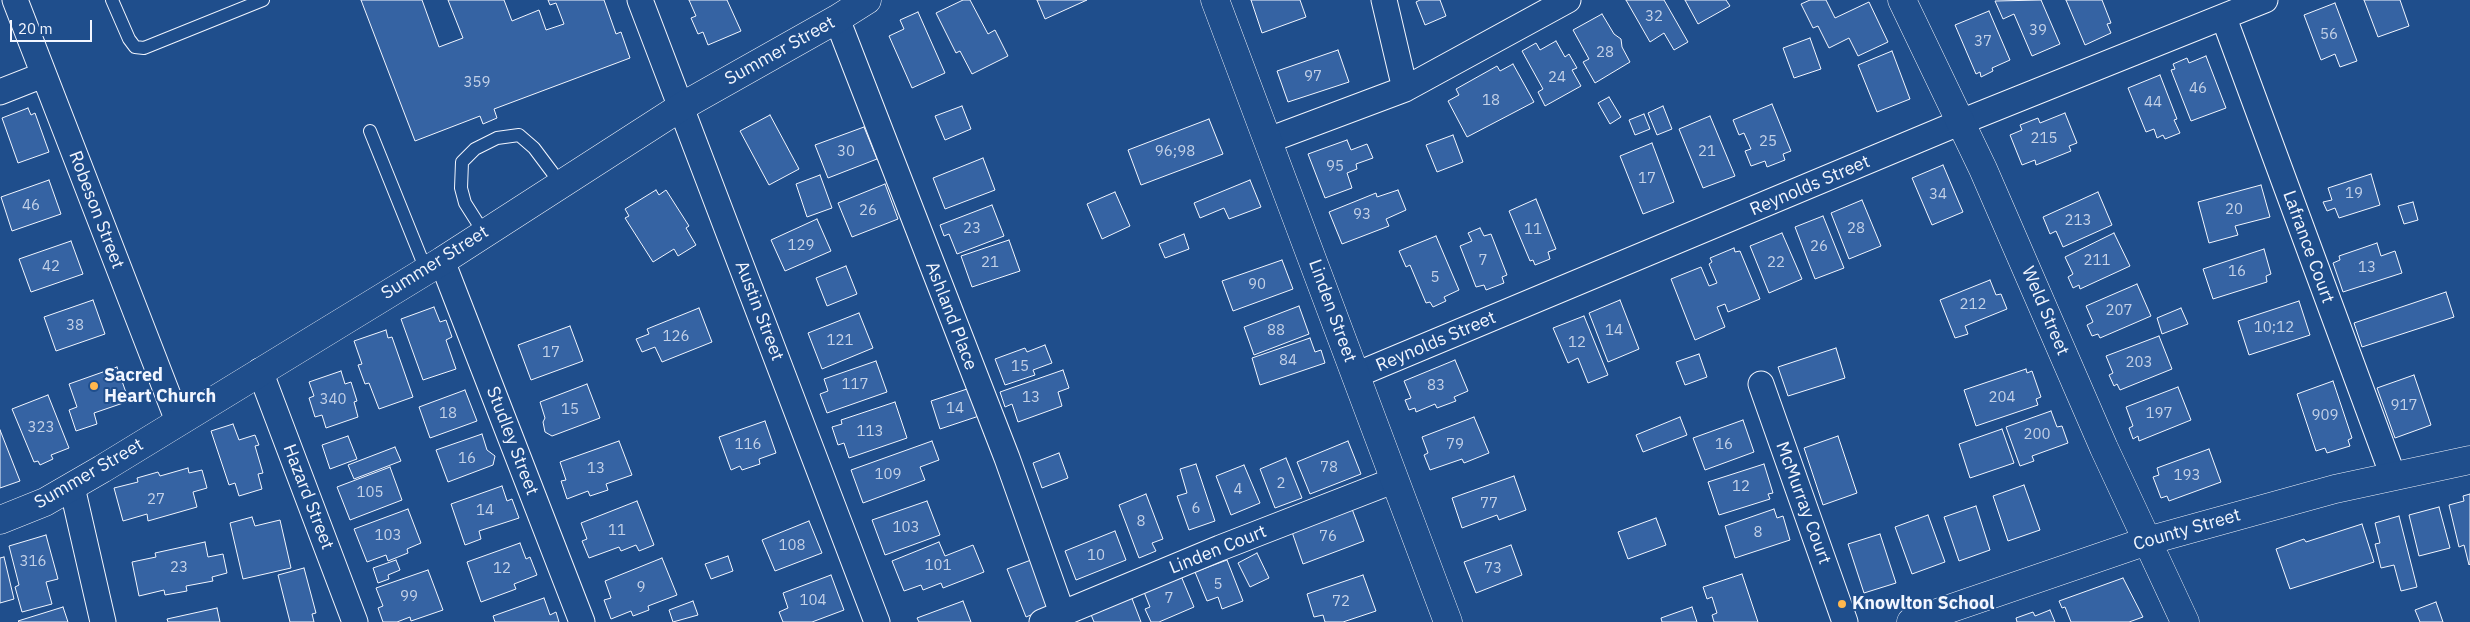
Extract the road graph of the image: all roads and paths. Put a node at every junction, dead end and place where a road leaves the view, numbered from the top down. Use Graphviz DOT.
graph roads {
  1 [pos="15,0"];
  2 [pos="112,0"];
  3 [pos="263,0"];
  4 [pos="640,0"];
  5 [pos="866,0"];
  6 [pos="1215,0"];
  7 [pos="1384,0"];
  8 [pos="1568,0"];
  9 [pos="1902,0"];
  10 [pos="2265,0"];
  11 [pos="2224,18"];
  12 [pos="837,19"];
  13 [pos="43,75"];
  14 [pos="1405,89"];
  15 [pos="0,92"];
  16 [pos="681,107"];
  17 [pos="1961,122"];
  18 [pos="370,131"];
  19 [pos="1269,140"];
  20 [pos="561,184"];
  21 [pos="484,233"];
  22 [pos="434,265"];
  23 [pos="260,371"];
  24 [pos="1356,375"];
  25 [pos="1760,384"];
  26 [pos="178,421"];
  27 [pos="2470,460"];
  28 [pos="2393,476"];
  29 [pos="1395,480"];
  30 [pos="72,486"];
  31 [pos="0,520"];
  32 [pos="2146,541"];
  33 [pos="1052,618"];
  34 [pos="103,622"];
  35 [pos="355,622"];
  36 [pos="582,622"];
  37 [pos="877,622"];
  38 [pos="1448,622"];
  39 [pos="1845,622"];
  40 [pos="1911,622"];
  41 [pos="2186,622"];
  1 -- 13 [label="street, Robeson Street"];
  2 -- 3 [label="lane"];
  4 -- 16 [label="street, Austin Street"];
  5 -- 12 [label="main road, Summer Street"];
  6 -- 19 [label="main road, Linden Street"];
  7 -- 14 [label="street"];
  8 -- 14 [label="street"];
  9 -- 17 [label="main road, Weld Street"];
  10 -- 11 [label="street, Reynolds Street"];
  11 -- 17 [label="street, Reynolds Street"];
  11 -- 28 [label="street, Lafrance Court"];
  12 -- 16 [label="main road, Summer Street"];
  12 -- 33 [label="street, Ashland Place"];
  13 -- 15 [label="street"];
  13 -- 26 [label="street, Robeson Street"];
  14 -- 19 [label="street"];
  16 -- 20 [label="main road, Summer Street"];
  16 -- 37 [label="street, Austin Street"];
  17 -- 24 [label="street, Reynolds Street"];
  17 -- 32 [label="main road, Weld Street"];
  18 -- 22 [label="lane"];
  19 -- 24 [label="main road, Linden Street"];
  20 -- 21 [label="main road, Summer Street"];
  20 -- 21 [label="lane"];
  21 -- 22 [label="main road, Summer Street"];
  22 -- 23 [label="main road, Summer Street"];
  22 -- 36 [label="street, Studley Street"];
  23 -- 26 [label="main road, Summer Street"];
  23 -- 35 [label="street, Hazard Street"];
  24 -- 29 [label="main road, Linden Street"];
  25 -- 39 [label="street, McMurray Court"];
  26 -- 30 [label="main road, Summer Street"];
  27 -- 28 [label="main road, County Street"];
  28 -- 32 [label="main road, County Street"];
  29 -- 33 [label="street, Linden Court"];
  29 -- 38 [label="main road, Linden Street"];
  30 -- 31 [label="main road, Summer Street"];
  30 -- 34 [label="street"];
  32 -- 40 [label="main road, County Street"];
  32 -- 41 [label="main road, Weld Street"];
}
